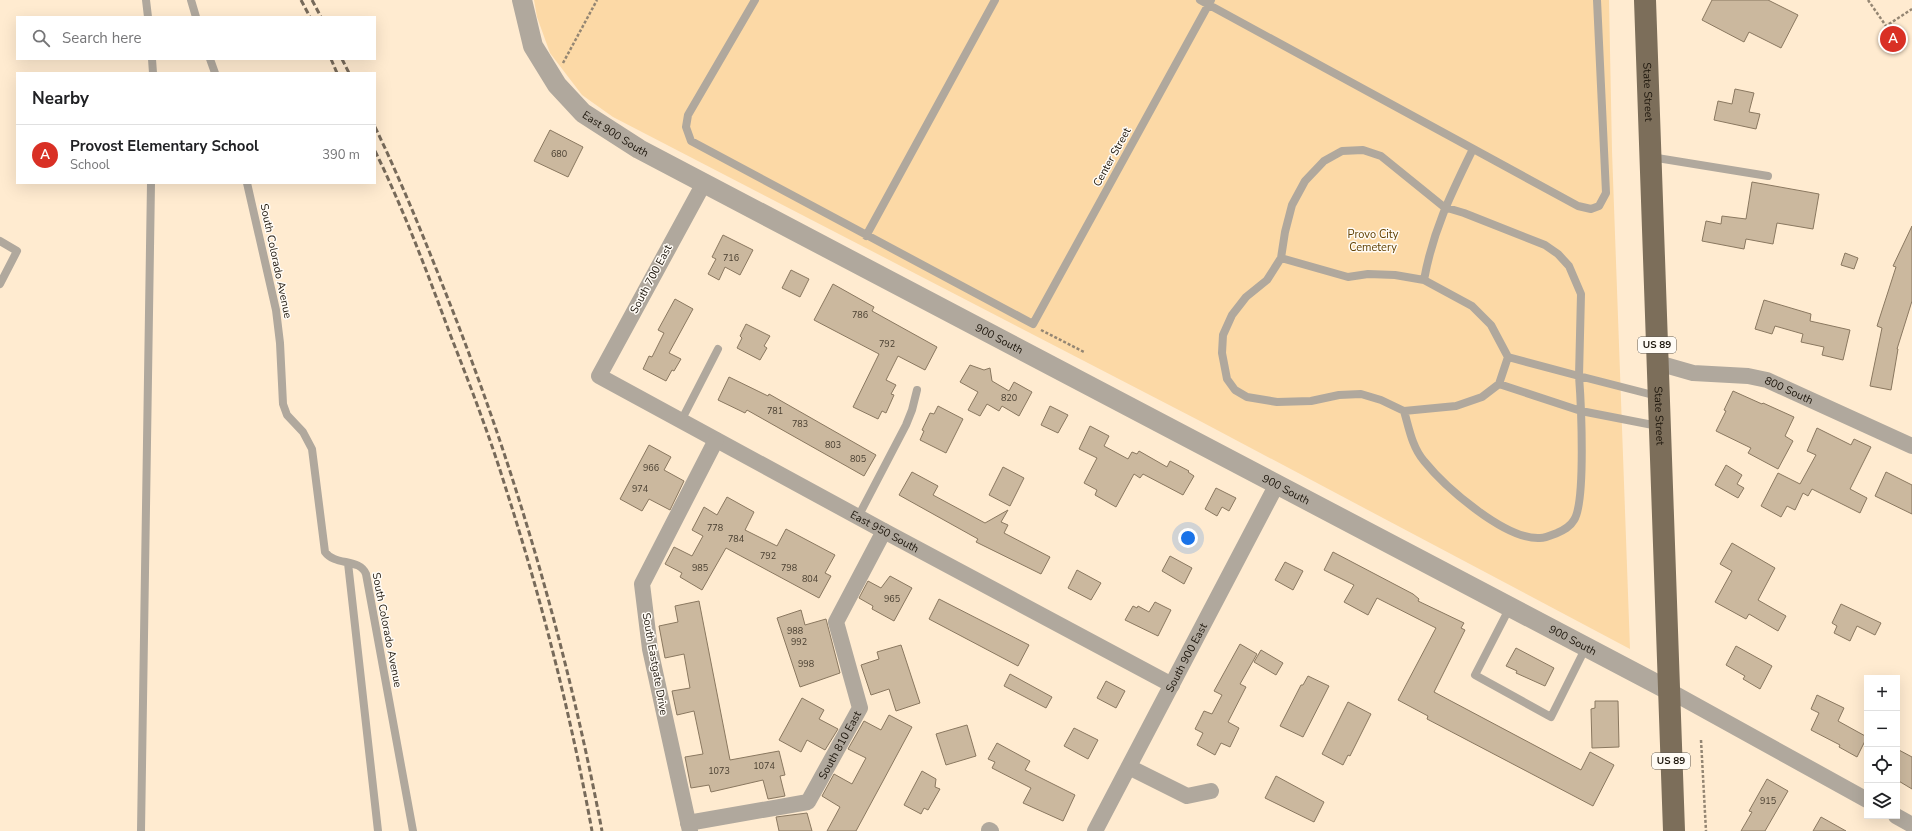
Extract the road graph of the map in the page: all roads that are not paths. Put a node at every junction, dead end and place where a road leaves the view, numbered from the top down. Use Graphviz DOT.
graph roads {
  1 [pos="146,0"];
  2 [pos="191,0"];
  3 [pos="522,0"];
  4 [pos="755,0"];
  5 [pos="995,0"];
  6 [pos="1200,0"];
  7 [pos="1597,0"];
  8 [pos="1645,0"];
  9 [pos="1210,2"];
  10 [pos="148,16"];
  11 [pos="196,16"];
  12 [pos="152,60"];
  13 [pos="210,60"];
  14 [pos="152,72"];
  15 [pos="215,72"];
  16 [pos="1473,149"];
  17 [pos="1650,157"];
  18 [pos="1768,176"];
  19 [pos="704,183"];
  20 [pos="151,184"];
  21 [pos="247,184"];
  22 [pos="1444,207"];
  23 [pos="866,236"];
  24 [pos="0,241"];
  25 [pos="1281,258"];
  26 [pos="1424,280"];
  27 [pos="0,284"];
  28 [pos="718,349"];
  29 [pos="1508,357"];
  30 [pos="1658,363"];
  31 [pos="599,376"];
  32 [pos="1579,376"];
  33 [pos="1499,384"];
  34 [pos="917,390"];
  35 [pos="1658,396"];
  36 [pos="1581,410"];
  37 [pos="1404,411"];
  38 [pos="681,421"];
  39 [pos="1659,426"];
  40 [pos="716,440"];
  41 [pos="1912,446"];
  42 [pos="1277,484"];
  43 [pos="858,517"];
  44 [pos="884,531"];
  45 [pos="348,563"];
  46 [pos="1510,607"];
  47 [pos="1586,647"];
  48 [pos="1172,685"];
  49 [pos="1668,690"];
  50 [pos="1129,767"];
  51 [pos="1211,790"];
  52 [pos="1864,798"];
  53 [pos="1900,818"];
  54 [pos="1912,825"];
  55 [pos="689,827"];
  56 [pos="141,831"];
  57 [pos="378,831"];
  58 [pos="413,831"];
  59 [pos="1095,831"];
  60 [pos="1674,831"];
  1 -- 10 [label="lane"];
  2 -- 11 [label="lane"];
  3 -- 19 [label="street, East 900 South"];
  4 -- 23 [label="lane"];
  5 -- 23 [label="lane"];
  6 -- 9 [label="lane"];
  7 -- 16 [label="lane"];
  8 -- 17 [label="main road, State Street / US 89"];
  9 -- 16 [label="lane"];
  9 -- 23 [label="lane, Center Street"];
  12 -- 14 [label="lane"];
  13 -- 15 [label="lane"];
  16 -- 22 [label="lane"];
  17 -- 18 [label="lane"];
  17 -- 30 [label="main road, State Street / US 89"];
  19 -- 31 [label="street, South 700 East"];
  19 -- 42 [label="street, 900 South"];
  20 -- 56 [label="lane"];
  21 -- 45 [label="lane, South Colorado Avenue"];
  22 -- 25 [label="lane"];
  22 -- 26 [label="lane"];
  22 -- 32 [label="lane"];
  24 -- 27 [label="lane"];
  25 -- 26 [label="lane"];
  25 -- 37 [label="lane"];
  26 -- 29 [label="lane"];
  28 -- 38 [label="lane"];
  29 -- 32 [label="lane"];
  29 -- 33 [label="lane"];
  30 -- 35 [label="main road, State Street / US 89"];
  30 -- 41 [label="street, 800 South"];
  31 -- 38 [label="street, East 950 South"];
  32 -- 35 [label="lane"];
  32 -- 36 [label="lane"];
  33 -- 36 [label="lane"];
  33 -- 37 [label="lane"];
  34 -- 43 [label="lane"];
  35 -- 39 [label="main road, State Street / US 89"];
  36 -- 37 [label="lane"];
  36 -- 39 [label="lane"];
  38 -- 40 [label="street, East 950 South"];
  39 -- 49 [label="main road, State Street / US 89"];
  40 -- 43 [label="street, East 950 South"];
  40 -- 55 [label="street, South Eastgate Drive"];
  42 -- 46 [label="street, 900 South"];
  42 -- 48 [label="street, South 900 East"];
  43 -- 44 [label="street, East 950 South"];
  44 -- 48 [label="street, East 950 South"];
  44 -- 55 [label="street, South 810 East"];
  45 -- 57 [label="lane"];
  45 -- 58 [label="lane, South Colorado Avenue"];
  46 -- 47 [label="street, 900 South"];
  46 -- 47 [label="lane"];
  47 -- 49 [label="street, 900 South"];
  48 -- 50 [label="street, South 900 East"];
  49 -- 52 [label="street, 900 South"];
  49 -- 60 [label="main road, State Street / US 89"];
  50 -- 51 [label="street"];
  50 -- 59 [label="street, South 900 East"];
  53 -- 54 [label="street"];
}
